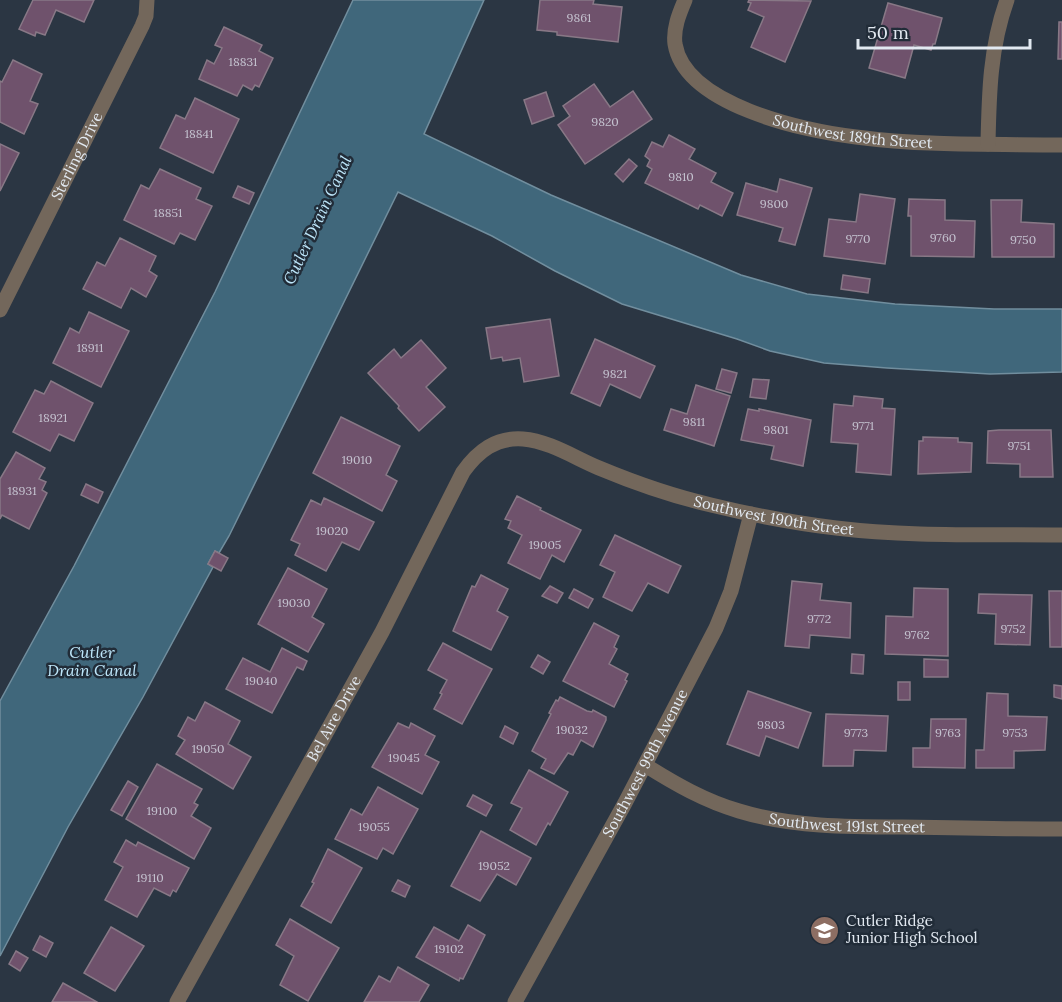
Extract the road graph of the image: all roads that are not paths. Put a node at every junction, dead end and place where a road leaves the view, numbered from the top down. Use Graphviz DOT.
graph roads {
  1 [pos="147,0"];
  2 [pos="685,0"];
  3 [pos="1007,0"];
  4 [pos="988,144"];
  5 [pos="1062,145"];
  6 [pos="0,310"];
  7 [pos="496,442"];
  8 [pos="751,514"];
  9 [pos="1062,535"];
  10 [pos="645,765"];
  11 [pos="1062,830"];
  12 [pos="177,1002"];
  13 [pos="515,1002"];
  1 -- 6 [label="street, Sterling Drive"];
  2 -- 4 [label="street, Southwest 189th Street"];
  3 -- 4 [label="street"];
  4 -- 5 [label="street, Southwest 189th Street"];
  7 -- 8 [label="street, Southwest 190th Street"];
  7 -- 12 [label="street, Bel Aire Drive"];
  8 -- 9 [label="street, Southwest 190th Street"];
  8 -- 10 [label="street, Southwest 99th Avenue"];
  10 -- 11 [label="street, Southwest 191st Street"];
  10 -- 13 [label="street, Southwest 99th Avenue"];
}
